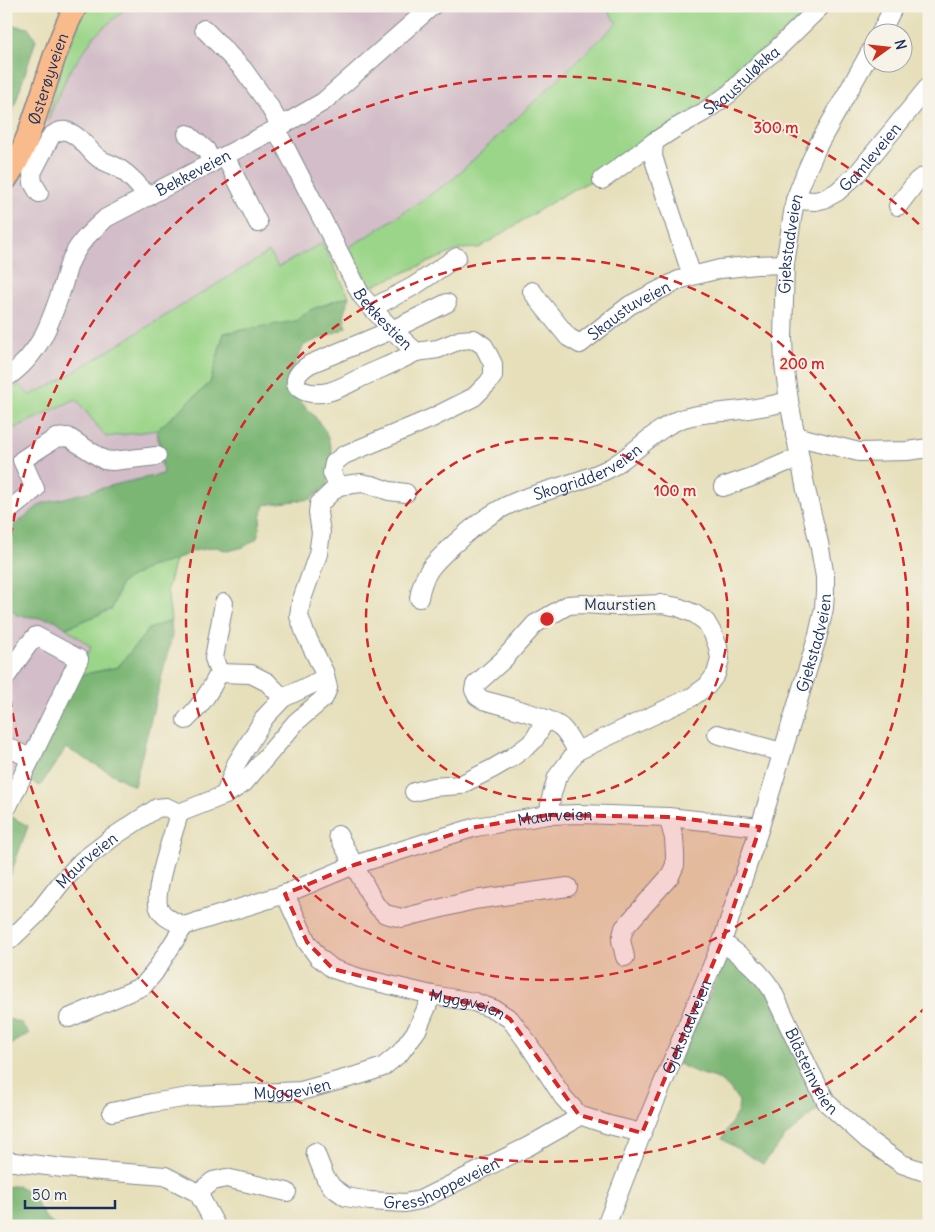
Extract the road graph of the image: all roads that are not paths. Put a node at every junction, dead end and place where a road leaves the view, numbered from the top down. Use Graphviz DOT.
graph roads {
  1 [pos="76,6"];
  2 [pos="821,6"];
  3 [pos="894,6"];
  4 [pos="430,7"];
  5 [pos="886,22"];
  6 [pos="204,29"];
  7 [pos="862,67"];
  8 [pos="929,86"];
  9 [pos="279,128"];
  10 [pos="186,134"];
  11 [pos="654,142"];
  12 [pos="218,160"];
  13 [pos="929,176"];
  14 [pos="6,179"];
  15 [pos="602,180"];
  16 [pos="39,193"];
  17 [pos="148,197"];
  18 [pos="795,200"];
  19 [pos="898,206"];
  20 [pos="258,224"];
  21 [pos="457,258"];
  22 [pos="785,264"];
  23 [pos="692,276"];
  24 [pos="532,290"];
  25 [pos="447,303"];
  26 [pos="372,308"];
  27 [pos="392,330"];
  28 [pos="416,352"];
  29 [pos="7,376"];
  30 [pos="789,402"];
  31 [pos="795,436"];
  32 [pos="929,448"];
  33 [pos="157,456"];
  34 [pos="800,461"];
  35 [pos="338,486"];
  36 [pos="723,487"];
  37 [pos="406,493"];
  38 [pos="6,513"];
  39 [pos="419,598"];
  40 [pos="224,603"];
  41 [pos="324,672"];
  42 [pos="219,673"];
  43 [pos="6,677"];
  44 [pos="283,698"];
  45 [pos="546,719"];
  46 [pos="186,720"];
  47 [pos="717,734"];
  48 [pos="6,746"];
  49 [pos="774,750"];
  50 [pos="576,751"];
  51 [pos="31,759"];
  52 [pos="414,792"];
  53 [pos="225,795"];
  54 [pos="8,806"];
  55 [pos="179,813"];
  56 [pos="548,815"];
  57 [pos="668,817"];
  58 [pos="760,827"];
  59 [pos="338,835"];
  60 [pos="354,865"];
  61 [pos="568,886"];
  62 [pos="285,894"];
  63 [pos="184,926"];
  64 [pos="10,940"];
  65 [pos="722,942"];
  66 [pos="624,957"];
  67 [pos="432,995"];
  68 [pos="69,1018"];
  69 [pos="112,1112"];
  70 [pos="579,1115"];
  71 [pos="642,1132"];
  72 [pos="315,1152"];
  73 [pos="6,1161"];
  74 [pos="926,1173"];
  75 [pos="288,1192"];
  76 [pos="198,1193"];
  77 [pos="216,1226"];
  78 [pos="606,1226"];
  1 -- 14 [label="main road, Østerøyveien"];
  2 -- 11 [label="street, Skaustuløkka"];
  3 -- 5 [label="street"];
  4 -- 9 [label="street, Bekkeveien"];
  6 -- 9 [label="street, Bekkestien"];
  7 -- 18 [label="street, Gjekstadveien"];
  8 -- 18 [label="street, Gamleveien"];
  9 -- 12 [label="street, Bekkeveien"];
  9 -- 26 [label="street, Bekkestien"];
  10 -- 12 [label="street"];
  11 -- 15 [label="street, Skaustuløkka"];
  11 -- 23 [label="street, Skaustuveien"];
  12 -- 17 [label="street, Bekkeveien"];
  12 -- 20 [label="street"];
  13 -- 19 [label="street"];
  16 -- 17 [label="street"];
  17 -- 29 [label="street, Bekkeveien"];
  18 -- 22 [label="street, Gjekstadveien"];
  21 -- 26 [label="street"];
  22 -- 23 [label="street, Skaustuveien"];
  22 -- 30 [label="street, Gjekstadveien"];
  23 -- 24 [label="street, Skaustuveien"];
  25 -- 27 [label="street"];
  26 -- 27 [label="street, Bekkestien"];
  27 -- 28 [label="street, Bekkestien"];
  27 -- 28 [label="street"];
  28 -- 35 [label="street, Bekkestien"];
  30 -- 31 [label="street, Gjekstadveien"];
  30 -- 39 [label="street, Skogridderveien"];
  31 -- 32 [label="street"];
  31 -- 34 [label="street, Gjekstadveien"];
  33 -- 38 [label="street"];
  34 -- 36 [label="street"];
  34 -- 58 [label="street, Gjekstadveien"];
  35 -- 37 [label="street"];
  35 -- 41 [label="street"];
  40 -- 42 [label="street"];
  41 -- 44 [label="street"];
  41 -- 53 [label="street"];
  42 -- 44 [label="street"];
  42 -- 46 [label="street"];
  43 -- 51 [label="street"];
  44 -- 53 [label="street"];
  45 -- 50 [label="street, Maurstien"];
  45 -- 50 [label="street, Maurstien"];
  45 -- 52 [label="street"];
  47 -- 49 [label="street"];
  48 -- 51 [label="street"];
  50 -- 56 [label="street, Maurstien"];
  51 -- 54 [label="street"];
  53 -- 55 [label="street"];
  55 -- 63 [label="street"];
  55 -- 64 [label="street, Maurveien"];
  56 -- 57 [label="street, Maurveien"];
  56 -- 60 [label="street, Maurveien"];
  57 -- 58 [label="street, Maurveien"];
  57 -- 66 [label="street"];
  58 -- 65 [label="street, Gjekstadveien"];
  59 -- 60 [label="street"];
  60 -- 61 [label="street"];
  60 -- 62 [label="street, Maurveien"];
  62 -- 63 [label="street, Maurveien"];
  62 -- 67 [label="street, Myggveien"];
  63 -- 68 [label="street"];
  65 -- 71 [label="street, Gjekstadveien"];
  65 -- 74 [label="street, Blåsteinveien"];
  67 -- 69 [label="street, Myggevien"];
  67 -- 70 [label="street, Myggveien"];
  70 -- 71 [label="street"];
  70 -- 72 [label="street, Gresshoppeveien"];
  71 -- 78 [label="street, Gjekstadveien"];
  73 -- 76 [label="street"];
  75 -- 76 [label="street"];
  76 -- 77 [label="street"];
}
